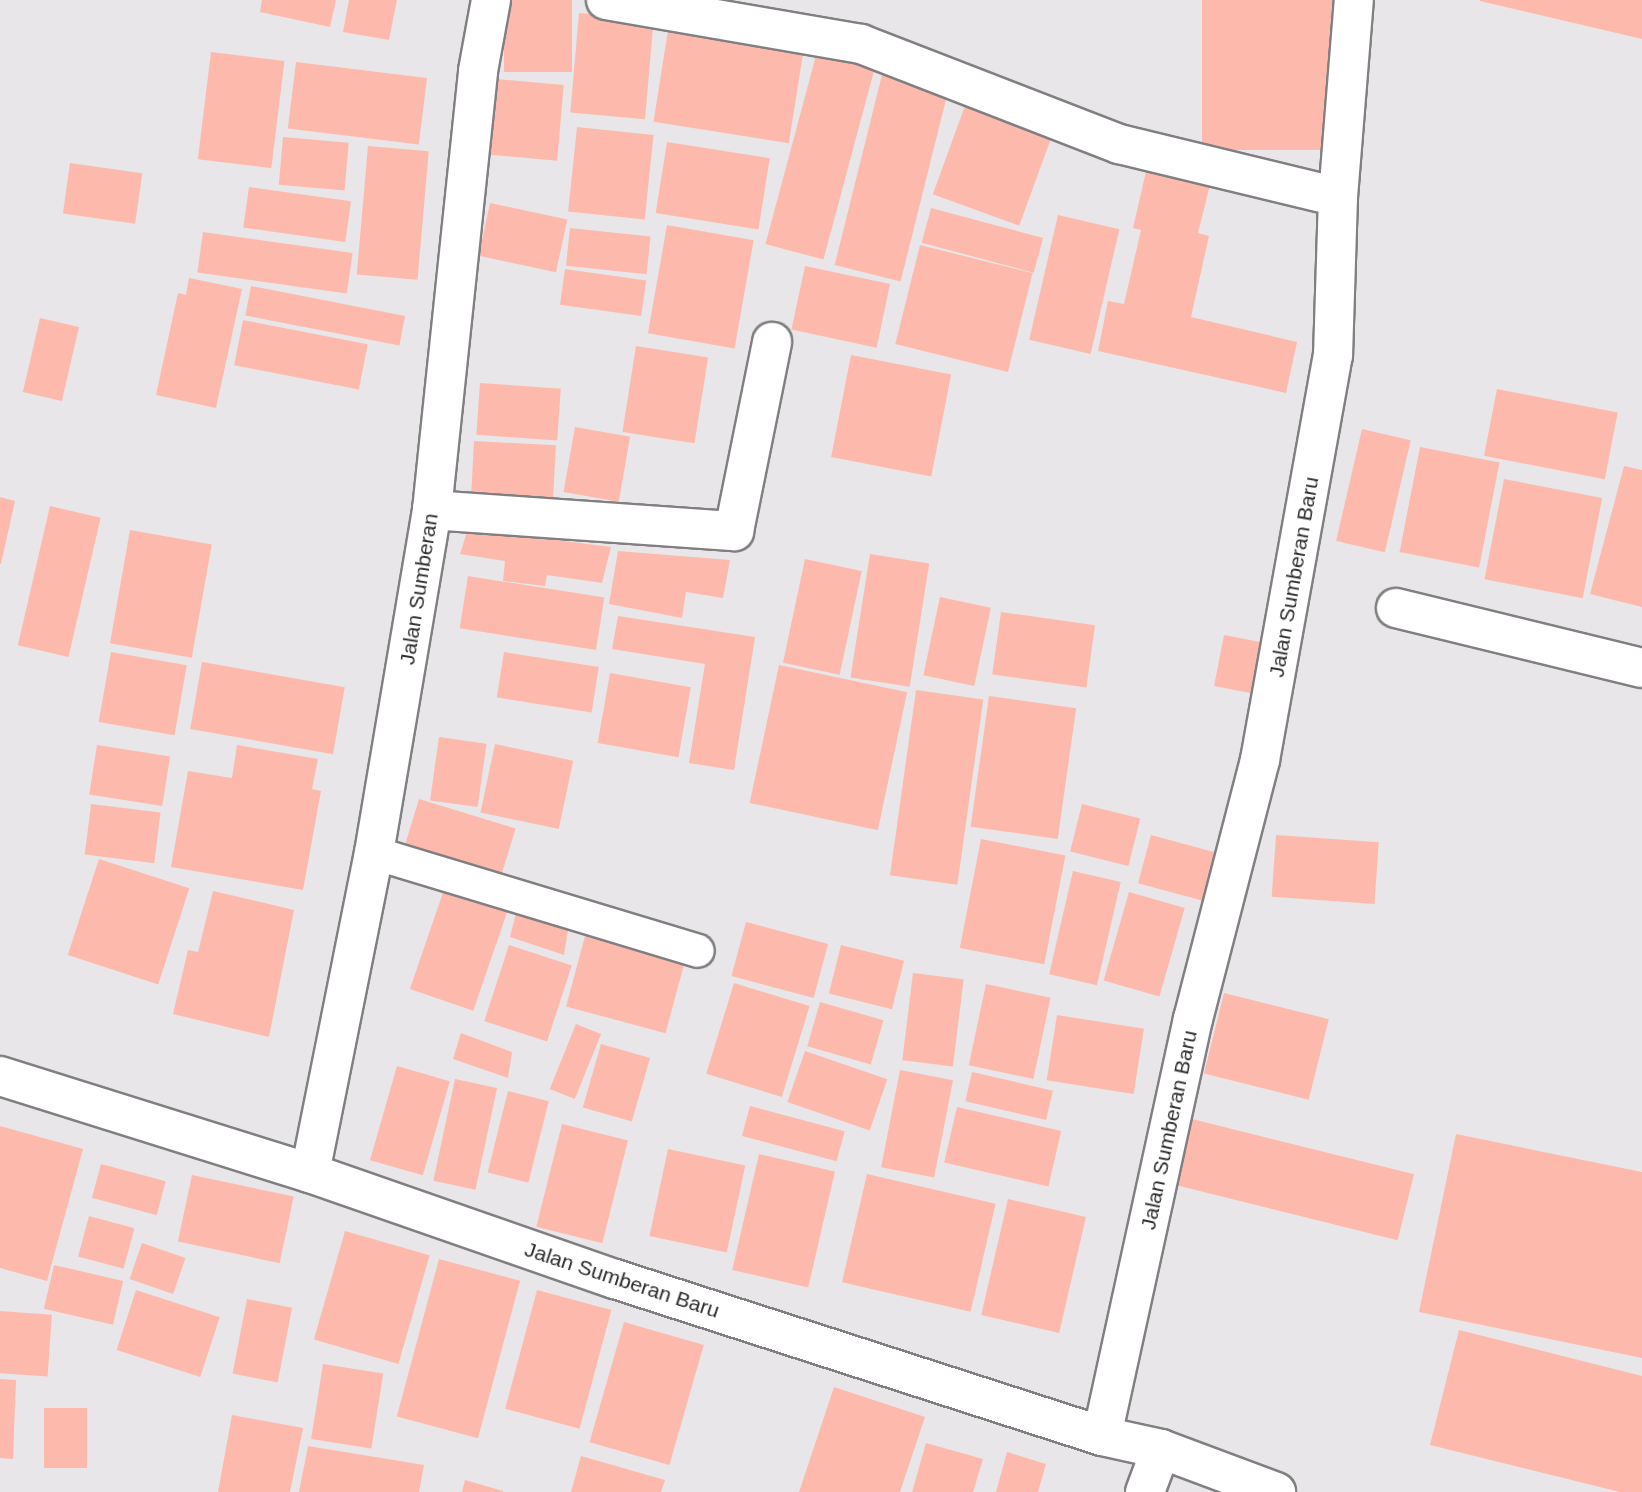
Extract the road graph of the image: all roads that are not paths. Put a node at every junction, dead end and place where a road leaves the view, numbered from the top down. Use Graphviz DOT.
graph roads {
  1 [pos="491,0"];
  2 [pos="606,0"];
  3 [pos="1354,0"];
  4 [pos="1338,197"];
  5 [pos="772,342"];
  6 [pos="432,510"];
  7 [pos="1396,608"];
  8 [pos="1642,668"];
  9 [pos="374,853"];
  10 [pos="698,951"];
  11 [pos="0,1076"];
  12 [pos="310,1173"];
  13 [pos="1102,1436"];
  14 [pos="1161,1450"];
  15 [pos="1145,1492"];
  16 [pos="1276,1492"];
  1 -- 6 [label="street, Jalan Sumberan"];
  2 -- 4 [label="street"];
  3 -- 4 [label="street, Jalan Sumberan Baru"];
  4 -- 13 [label="street, Jalan Sumberan Baru"];
  5 -- 6 [label="street"];
  6 -- 9 [label="street, Jalan Sumberan"];
  7 -- 8 [label="street"];
  9 -- 10 [label="lane"];
  9 -- 12 [label="street, Jalan Sumberan"];
  11 -- 12 [label="street, Jalan Sumberan Baru"];
  12 -- 13 [label="street, Jalan Sumberan Baru"];
  13 -- 14 [label="street"];
  14 -- 15 [label="street"];
  14 -- 16 [label="street"];
}
